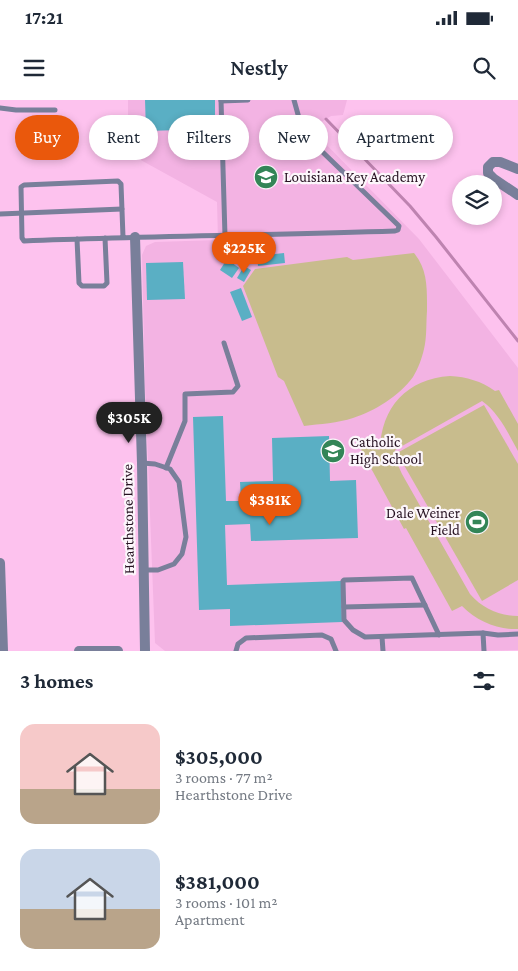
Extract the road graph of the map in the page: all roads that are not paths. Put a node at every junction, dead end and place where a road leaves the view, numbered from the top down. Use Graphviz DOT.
graph roads {
  1 [pos="221,100"];
  2 [pos="248,100"];
  3 [pos="294,100"];
  4 [pos="0,108"];
  5 [pos="55,110"];
  6 [pos="518,169"];
  7 [pos="518,195"];
  8 [pos="122,209"];
  9 [pos="21,213"];
  10 [pos="0,214"];
  11 [pos="226,236"];
  12 [pos="123,237"];
  13 [pos="135,237"];
  14 [pos="105,238"];
  15 [pos="77,239"];
  16 [pos="224,343"];
  17 [pos="142,463"];
  18 [pos="166,468"];
  19 [pos="0,563"];
  20 [pos="144,570"];
  21 [pos="425,605"];
  22 [pos="344,607"];
  23 [pos="483,633"];
  24 [pos="439,634"];
  25 [pos="518,634"];
  26 [pos="382,637"];
  27 [pos="3,651"];
  28 [pos="79,651"];
  29 [pos="118,651"];
  30 [pos="145,651"];
  31 [pos="236,651"];
  32 [pos="336,651"];
  33 [pos="383,651"];
  34 [pos="484,651"];
  1 -- 2 [label="lane"];
  1 -- 11 [label="lane"];
  3 -- 11 [label="lane"];
  4 -- 5 [label="lane"];
  6 -- 7 [label="street"];
  8 -- 9 [label="lane"];
  8 -- 9 [label="lane"];
  8 -- 12 [label="lane"];
  9 -- 10 [label="lane"];
  9 -- 15 [label="lane"];
  11 -- 13 [label="lane"];
  12 -- 13 [label="lane"];
  12 -- 14 [label="lane"];
  13 -- 17 [label="street, Hearthstone Drive"];
  14 -- 15 [label="lane"];
  14 -- 15 [label="lane"];
  16 -- 18 [label="lane"];
  17 -- 18 [label="lane"];
  17 -- 20 [label="street, Hearthstone Drive"];
  18 -- 20 [label="lane"];
  19 -- 27 [label="street"];
  20 -- 30 [label="street, Hearthstone Drive"];
  21 -- 22 [label="lane"];
  21 -- 22 [label="lane"];
  21 -- 24 [label="lane"];
  22 -- 26 [label="lane"];
  23 -- 24 [label="lane"];
  23 -- 25 [label="lane"];
  23 -- 34 [label="lane"];
  24 -- 26 [label="lane"];
  26 -- 33 [label="lane"];
  28 -- 29 [label="street"];
  31 -- 32 [label="lane"];
}
